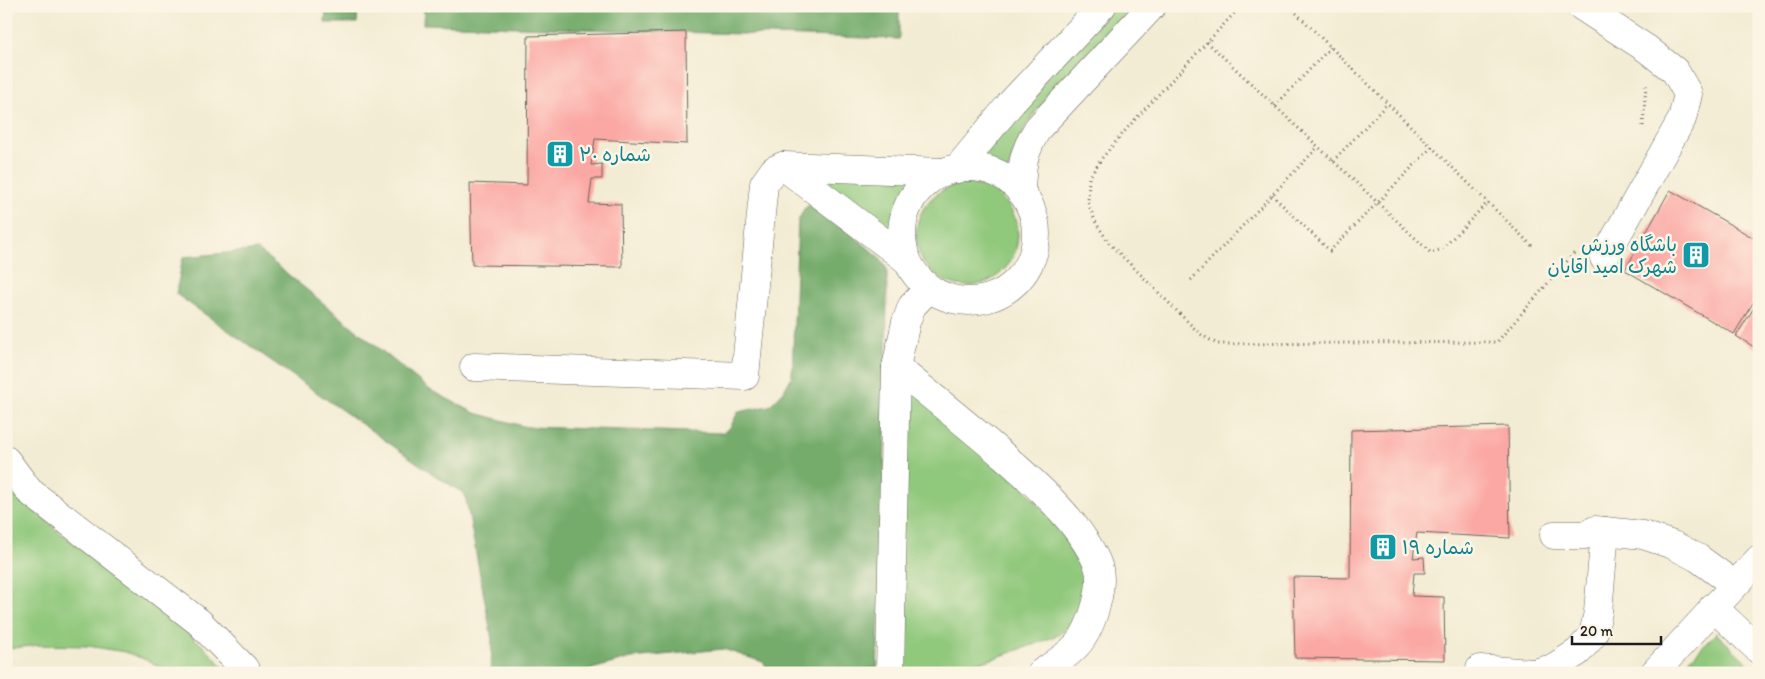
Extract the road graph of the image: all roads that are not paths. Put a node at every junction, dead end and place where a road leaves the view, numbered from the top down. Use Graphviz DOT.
graph roads {
  1 [pos="1102,6"];
  2 [pos="1152,6"];
  3 [pos="1581,6"];
  4 [pos="783,166"];
  5 [pos="950,170"];
  6 [pos="1021,192"];
  7 [pos="1604,258"];
  8 [pos="907,260"];
  9 [pos="929,288"];
  10 [pos="474,367"];
  11 [pos="896,367"];
  12 [pos="6,460"];
  13 [pos="1555,526"];
  14 [pos="1600,531"];
  15 [pos="1759,559"];
  16 [pos="1735,585"];
  17 [pos="1714,607"];
  18 [pos="1759,650"];
  19 [pos="1480,669"];
  20 [pos="247,673"];
  21 [pos="890,673"];
  22 [pos="1041,673"];
  23 [pos="1534,673"];
  24 [pos="1654,673"];
  1 -- 5 [label="main road"];
  2 -- 6 [label="main road"];
  3 -- 7 [label="main road"];
  4 -- 5 [label="main road"];
  4 -- 8 [label="main road"];
  4 -- 10 [label="main road"];
  5 -- 6 [label="main road"];
  5 -- 8 [label="main road"];
  6 -- 9 [label="main road"];
  8 -- 9 [label="main road"];
  9 -- 11 [label="main road"];
  11 -- 21 [label="main road"];
  11 -- 22 [label="main road"];
  12 -- 20 [label="main road"];
  13 -- 14 [label="main road"];
  14 -- 16 [label="main road"];
  14 -- 23 [label="main road"];
  15 -- 16 [label="main road"];
  16 -- 17 [label="main road"];
  17 -- 18 [label="main road"];
  17 -- 24 [label="main road"];
  19 -- 23 [label="main road"];
}
